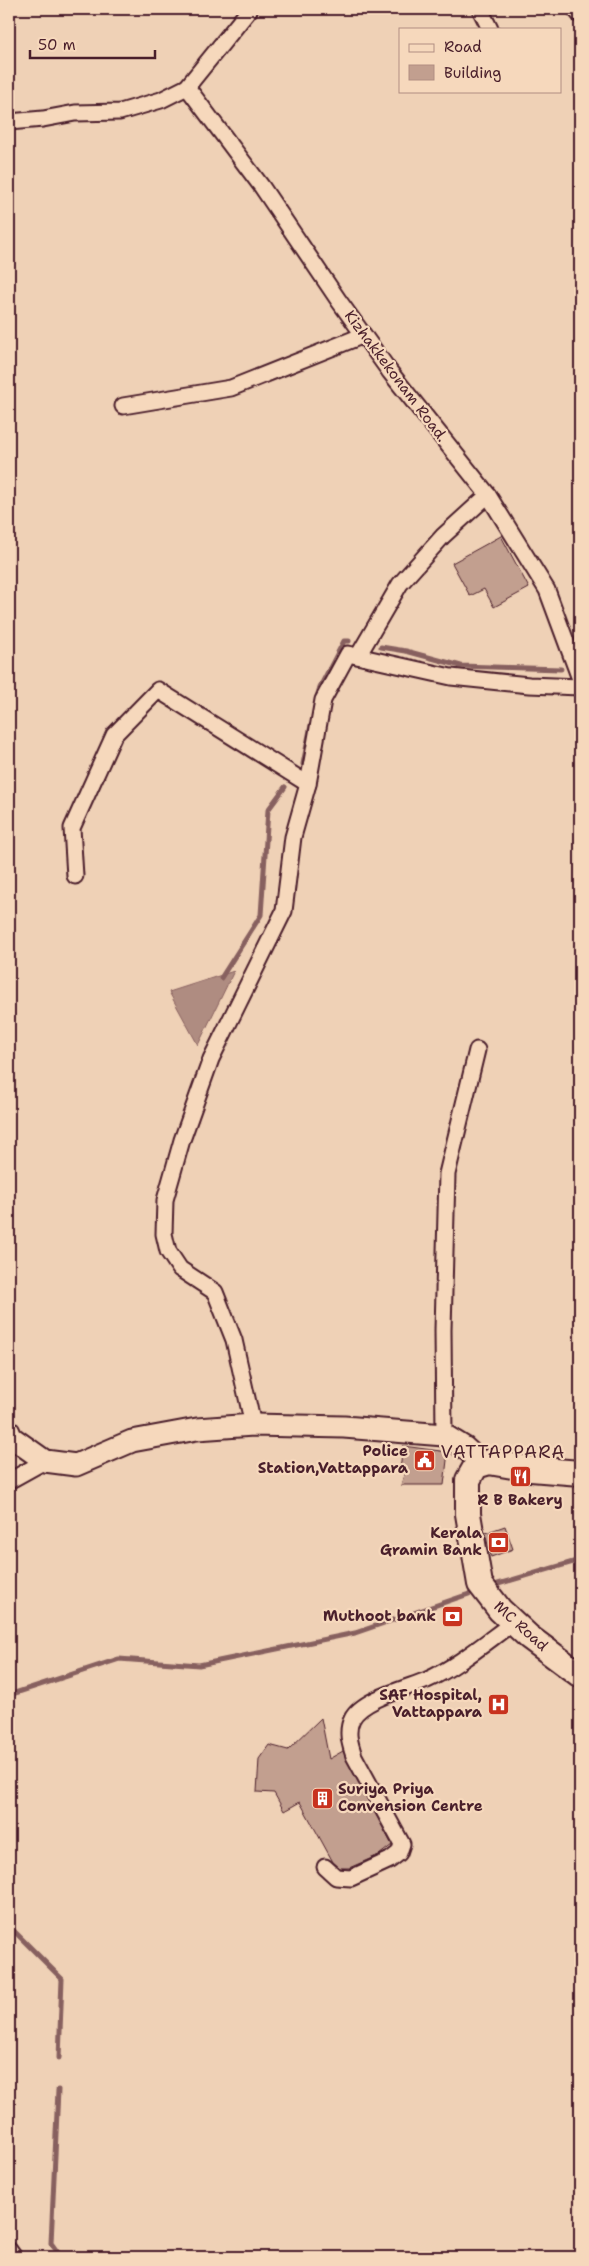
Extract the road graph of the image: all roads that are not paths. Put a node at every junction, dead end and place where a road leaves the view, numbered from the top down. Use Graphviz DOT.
graph roads {
  1 [pos="250,9"];
  2 [pos="480,9"];
  3 [pos="575,9"];
  4 [pos="580,15"];
  5 [pos="490,28"];
  6 [pos="188,87"];
  7 [pos="9,122"];
  8 [pos="364,335"];
  9 [pos="123,406"];
  10 [pos="488,495"];
  11 [pos="358,656"];
  12 [pos="580,679"];
  13 [pos="580,687"];
  14 [pos="308,784"];
  15 [pos="75,876"];
  16 [pos="476,1050"];
  17 [pos="253,1425"];
  18 [pos="9,1432"];
  19 [pos="444,1435"];
  20 [pos="45,1461"];
  21 [pos="483,1464"];
  22 [pos="580,1473"];
  23 [pos="9,1481"];
  24 [pos="514,1622"];
  25 [pos="580,1675"];
  26 [pos="325,1867"];
  27 [pos="9,2250"];
  28 [pos="14,2257"];
  1 -- 6 [label="street"];
  2 -- 5 [label="street"];
  3 -- 4 [label="street"];
  6 -- 7 [label="street"];
  6 -- 8 [label="street, Kizhakkekonam Road."];
  8 -- 9 [label="street"];
  8 -- 10 [label="street, Kizhakkekonam Road."];
  10 -- 11 [label="street"];
  10 -- 12 [label="street, Kizhakkekonam Road."];
  11 -- 13 [label="street"];
  11 -- 14 [label="street"];
  14 -- 15 [label="street"];
  14 -- 17 [label="street"];
  16 -- 19 [label="street"];
  17 -- 19 [label="main road"];
  17 -- 20 [label="main road"];
  18 -- 20 [label="main road"];
  19 -- 21 [label="main road"];
  20 -- 23 [label="street"];
  21 -- 22 [label="main road"];
  21 -- 24 [label="main road, MC Road"];
  24 -- 25 [label="main road, MC Road"];
  24 -- 26 [label="street"];
  27 -- 28 [label="street"];
}
